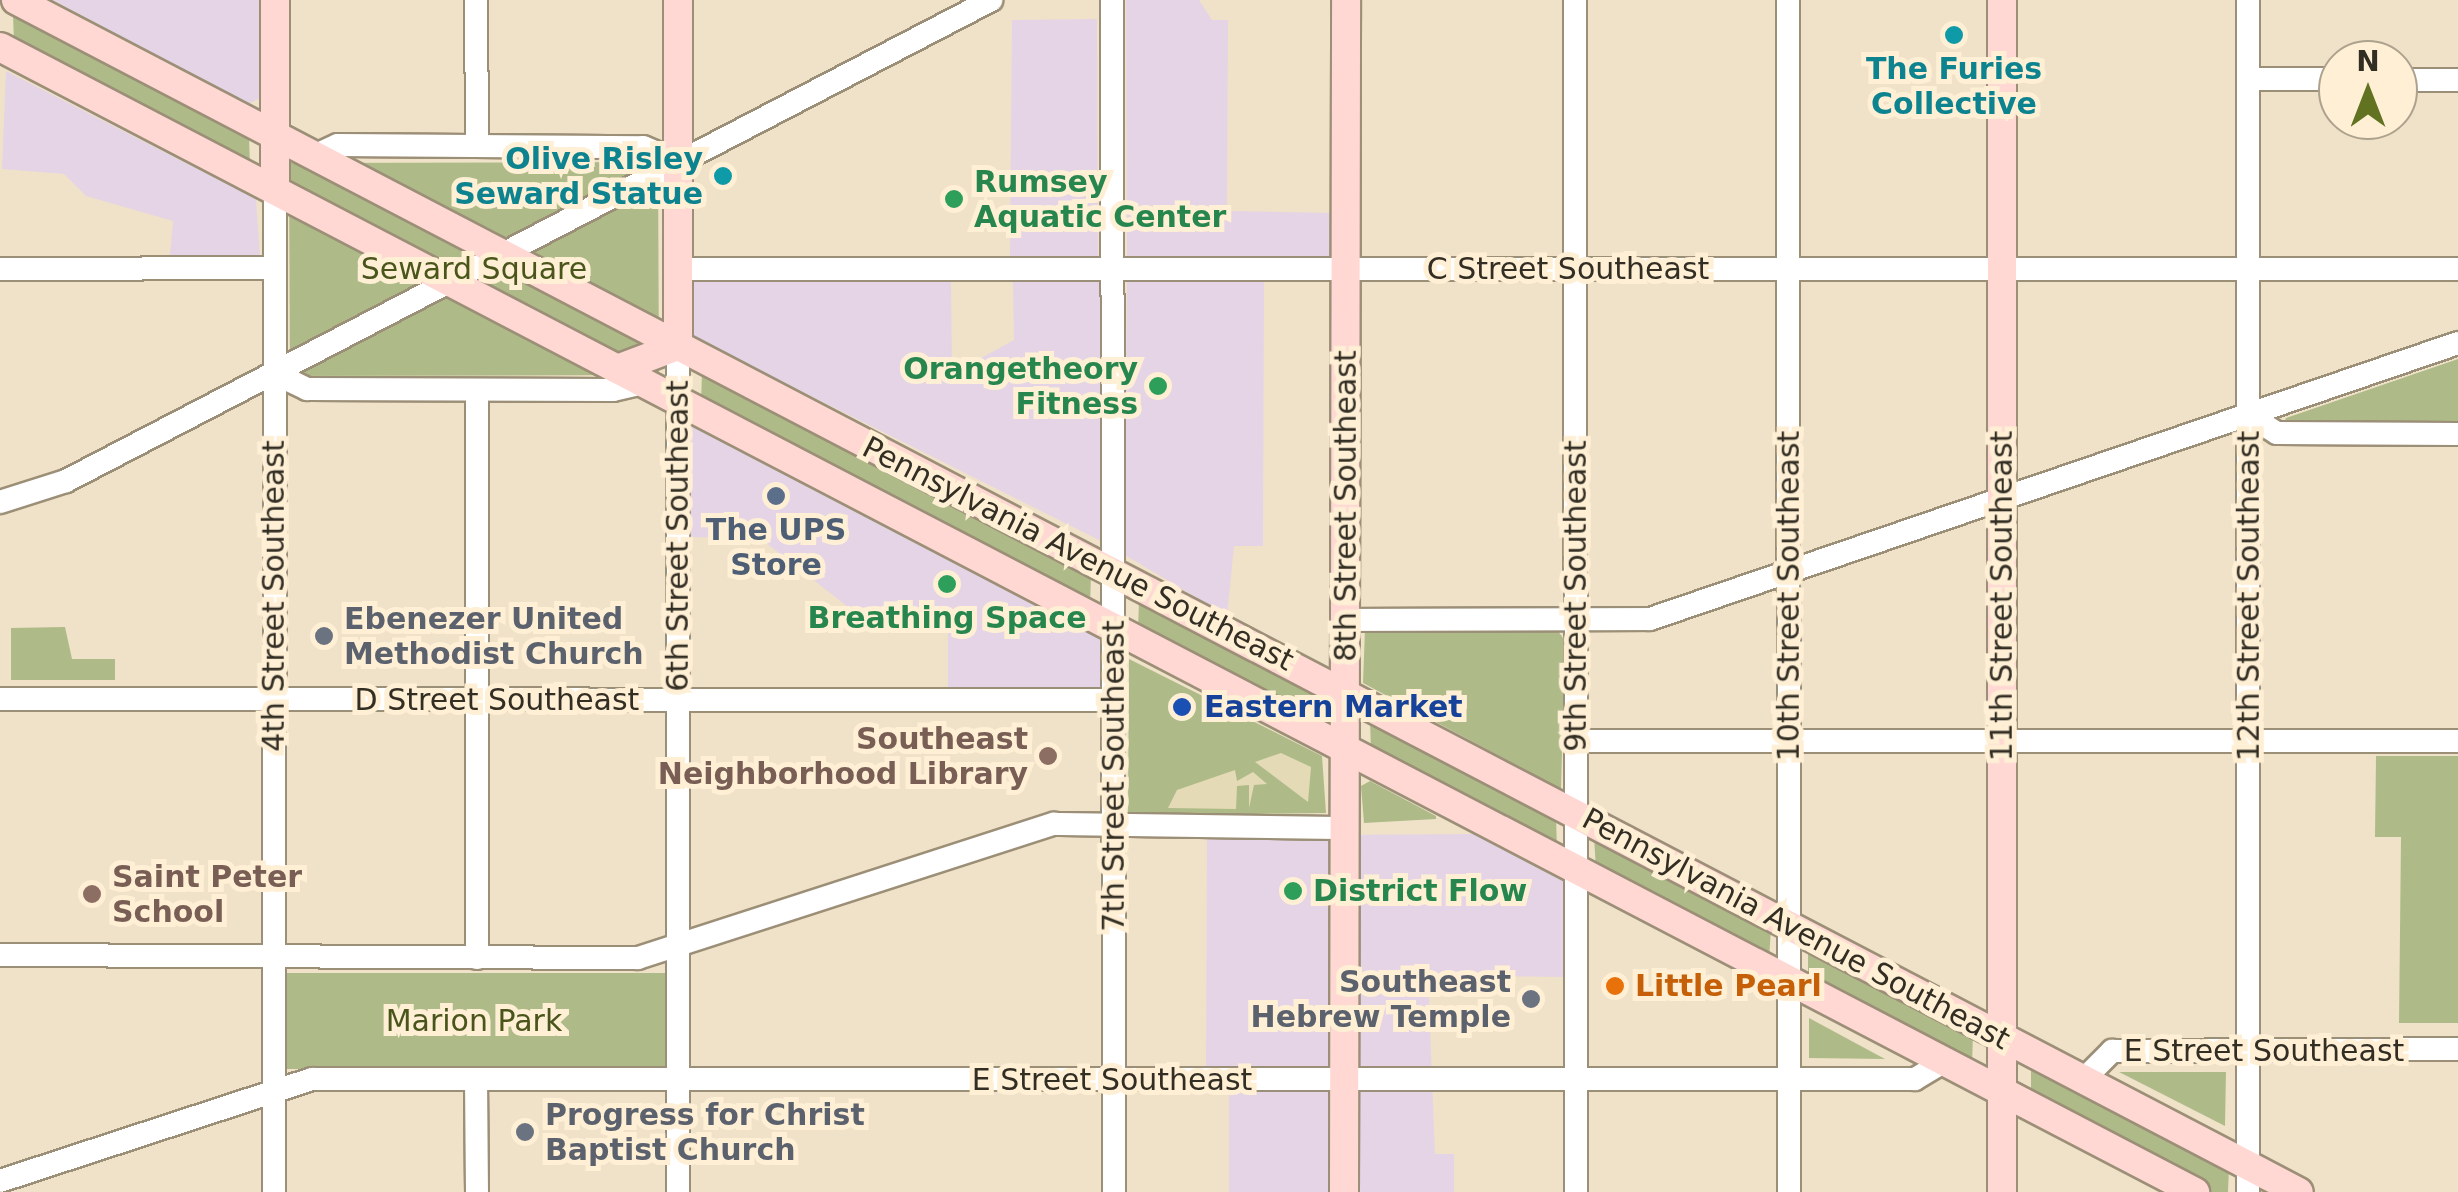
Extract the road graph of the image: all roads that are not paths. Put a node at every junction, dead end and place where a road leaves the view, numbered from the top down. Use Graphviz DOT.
graph roads {
  1 [pos="16,0"];
  2 [pos="275,0"];
  3 [pos="476,0"];
  4 [pos="678,0"];
  5 [pos="991,0"];
  6 [pos="1112,0"];
  7 [pos="1346,0"];
  8 [pos="1576,0"];
  9 [pos="1788,0"];
  10 [pos="2002,0"];
  11 [pos="2248,0"];
  12 [pos="0,47"];
  13 [pos="2248,80"];
  14 [pos="2318,80"];
  15 [pos="2418,80"];
  16 [pos="2458,80"];
  17 [pos="275,135"];
  18 [pos="477,146"];
  19 [pos="314,156"];
  20 [pos="679,162"];
  21 [pos="275,190"];
  22 [pos="502,254"];
  23 [pos="0,268"];
  24 [pos="275,268"];
  25 [pos="678,268"];
  26 [pos="1789,268"];
  27 [pos="2003,268"];
  28 [pos="2248,268"];
  29 [pos="1114,269"];
  30 [pos="1346,269"];
  31 [pos="1576,269"];
  32 [pos="2434,269"];
  33 [pos="2458,269"];
  34 [pos="450,281"];
  35 [pos="2458,283"];
  36 [pos="2458,342"];
  37 [pos="678,346"];
  38 [pos="618,369"];
  39 [pos="274,373"];
  40 [pos="643,382"];
  41 [pos="477,390"];
  42 [pos="678,401"];
  43 [pos="2249,415"];
  44 [pos="2458,434"];
  45 [pos="2002,498"];
  46 [pos="0,502"];
  47 [pos="1788,570"];
  48 [pos="1114,573"];
  49 [pos="1346,620"];
  50 [pos="1576,620"];
  51 [pos="1115,628"];
  52 [pos="1346,694"];
  53 [pos="0,699"];
  54 [pos="274,700"];
  55 [pos="476,700"];
  56 [pos="678,700"];
  57 [pos="1114,700"];
  58 [pos="2002,740"];
  59 [pos="1576,741"];
  60 [pos="1789,741"];
  61 [pos="2248,741"];
  62 [pos="2458,741"];
  63 [pos="1345,748"];
  64 [pos="1576,814"];
  65 [pos="1114,825"];
  66 [pos="1344,828"];
  67 [pos="1576,869"];
  68 [pos="1790,926"];
  69 [pos="678,949"];
  70 [pos="0,956"];
  71 [pos="274,956"];
  72 [pos="476,958"];
  73 [pos="1790,980"];
  74 [pos="2002,1036"];
  75 [pos="2458,1049"];
  76 [pos="2248,1050"];
  77 [pos="1945,1061"];
  78 [pos="476,1079"];
  79 [pos="1789,1079"];
  80 [pos="2084,1079"];
  81 [pos="678,1080"];
  82 [pos="1114,1080"];
  83 [pos="1344,1080"];
  84 [pos="1576,1080"];
  85 [pos="274,1085"];
  86 [pos="2002,1091"];
  87 [pos="2248,1178"];
  88 [pos="0,1180"];
  89 [pos="274,1192"];
  90 [pos="476,1192"];
  91 [pos="678,1192"];
  92 [pos="1114,1192"];
  93 [pos="1344,1192"];
  94 [pos="1576,1192"];
  95 [pos="1789,1192"];
  96 [pos="2002,1192"];
  97 [pos="2196,1192"];
  98 [pos="2299,1192"];
  1 -- 17 [label="main road, Pennsylvania Avenue Southeast"];
  2 -- 17 [label="main road, 4th Street Southeast"];
  3 -- 18 [label="street"];
  4 -- 20 [label="main road, 6th Street Southeast"];
  5 -- 20 [label="street"];
  6 -- 29 [label="street, 7th Street Southeast"];
  7 -- 30 [label="main road, 8th Street Southeast"];
  8 -- 31 [label="street, 9th Street Southeast"];
  9 -- 26 [label="street, 10th Street Southeast"];
  10 -- 27 [label="main road, 11th Street Southeast"];
  11 -- 13 [label="street, 12th Street Southeast"];
  12 -- 21 [label="main road, Pennsylvania Avenue Southeast"];
  13 -- 14 [label="street"];
  13 -- 28 [label="street, 12th Street Southeast"];
  15 -- 16 [label="street"];
  17 -- 19 [label="main road, Pennsylvania Avenue Southeast"];
  17 -- 21 [label="main road, 4th Street Southeast"];
  18 -- 19 [label="street"];
  18 -- 20 [label="street"];
  19 -- 21 [label="main road"];
  19 -- 22 [label="main road, Pennsylvania Avenue Southeast"];
  20 -- 22 [label="street"];
  20 -- 25 [label="main road, 6th Street Southeast"];
  21 -- 24 [label="street, 4th Street Southeast"];
  21 -- 34 [label="main road, Pennsylvania Avenue Southeast"];
  22 -- 34 [label="street"];
  22 -- 37 [label="main road, Pennsylvania Avenue Southeast"];
  23 -- 24 [label="street"];
  24 -- 39 [label="street, 4th Street Southeast"];
  25 -- 29 [label="street, C Street Southeast"];
  25 -- 37 [label="main road, 6th Street Southeast"];
  26 -- 27 [label="street, C Street Southeast"];
  26 -- 31 [label="street, C Street Southeast"];
  26 -- 47 [label="street, 10th Street Southeast"];
  27 -- 28 [label="street, C Street Southeast"];
  27 -- 45 [label="main road, 11th Street Southeast"];
  28 -- 32 [label="street, C Street Southeast"];
  28 -- 43 [label="street, 12th Street Southeast"];
  29 -- 30 [label="street, C Street Southeast"];
  29 -- 48 [label="street, 7th Street Southeast"];
  30 -- 31 [label="street, C Street Southeast"];
  30 -- 49 [label="main road, 8th Street Southeast"];
  31 -- 50 [label="street, 9th Street Southeast"];
  32 -- 33 [label="street, C Street Southeast"];
  32 -- 35 [label="street"];
  34 -- 38 [label="main road, Pennsylvania Avenue Southeast"];
  34 -- 39 [label="street"];
  36 -- 43 [label="street"];
  37 -- 38 [label="main road"];
  37 -- 42 [label="street, 6th Street Southeast"];
  37 -- 48 [label="main road, Pennsylvania Avenue Southeast"];
  38 -- 40 [label="main road, Pennsylvania Avenue Southeast"];
  39 -- 41 [label="street"];
  39 -- 46 [label="street"];
  39 -- 54 [label="street, 4th Street Southeast"];
  40 -- 41 [label="street"];
  40 -- 42 [label="main road, Pennsylvania Avenue Southeast"];
  41 -- 55 [label="street"];
  42 -- 51 [label="main road, Pennsylvania Avenue Southeast"];
  42 -- 56 [label="street, 6th Street Southeast"];
  43 -- 44 [label="street"];
  43 -- 45 [label="street"];
  43 -- 61 [label="street, 12th Street Southeast"];
  45 -- 47 [label="street"];
  45 -- 58 [label="main road, 11th Street Southeast"];
  47 -- 50 [label="street"];
  47 -- 60 [label="street, 10th Street Southeast"];
  48 -- 51 [label="street, 7th Street Southeast"];
  48 -- 52 [label="main road, Pennsylvania Avenue Southeast"];
  49 -- 50 [label="street"];
  49 -- 52 [label="main road, 8th Street Southeast"];
  50 -- 59 [label="street, 9th Street Southeast"];
  51 -- 57 [label="street, 7th Street Southeast"];
  51 -- 63 [label="main road, Pennsylvania Avenue Southeast"];
  52 -- 63 [label="main road, 8th Street Southeast"];
  52 -- 64 [label="main road, Pennsylvania Avenue Southeast"];
  53 -- 54 [label="street, D Street Southeast"];
  54 -- 55 [label="street, D Street Southeast"];
  54 -- 71 [label="street, 4th Street Southeast"];
  55 -- 56 [label="street, D Street Southeast"];
  55 -- 72 [label="street"];
  56 -- 57 [label="street, D Street Southeast"];
  56 -- 69 [label="street, 6th Street Southeast"];
  57 -- 65 [label="street, 7th Street Southeast"];
  58 -- 60 [label="street"];
  58 -- 61 [label="street"];
  58 -- 74 [label="main road, 11th Street Southeast"];
  59 -- 60 [label="street"];
  59 -- 64 [label="street, 9th Street Southeast"];
  60 -- 68 [label="street, 10th Street Southeast"];
  61 -- 62 [label="street"];
  61 -- 76 [label="street, 12th Street Southeast"];
  63 -- 66 [label="main road, 8th Street Southeast"];
  63 -- 67 [label="main road, Pennsylvania Avenue Southeast"];
  64 -- 67 [label="street, 9th Street Southeast"];
  64 -- 68 [label="main road, Pennsylvania Avenue Southeast"];
  65 -- 66 [label="street"];
  65 -- 69 [label="street"];
  65 -- 82 [label="street, 7th Street Southeast"];
  66 -- 83 [label="main road, 8th Street Southeast"];
  67 -- 73 [label="main road, Pennsylvania Avenue Southeast"];
  67 -- 84 [label="street, 9th Street Southeast"];
  68 -- 73 [label="street, 10th Street Southeast"];
  68 -- 74 [label="main road, Pennsylvania Avenue Southeast"];
  69 -- 72 [label="street"];
  69 -- 81 [label="street, 6th Street Southeast"];
  70 -- 71 [label="street"];
  71 -- 72 [label="street"];
  71 -- 85 [label="street, 4th Street Southeast"];
  73 -- 77 [label="main road, Pennsylvania Avenue Southeast"];
  73 -- 79 [label="street, 10th Street Southeast"];
  74 -- 80 [label="main road, Pennsylvania Avenue Southeast"];
  74 -- 86 [label="main road, 11th Street Southeast"];
  75 -- 76 [label="street, E Street Southeast"];
  76 -- 80 [label="street, E Street Southeast"];
  76 -- 87 [label="street, 12th Street Southeast"];
  77 -- 79 [label="street, E Street Southeast"];
  77 -- 86 [label="main road, Pennsylvania Avenue Southeast"];
  78 -- 81 [label="street, E Street Southeast"];
  78 -- 85 [label="street, E Street Southeast"];
  78 -- 90 [label="street"];
  79 -- 84 [label="street, E Street Southeast"];
  79 -- 95 [label="street, 10th Street Southeast"];
  80 -- 87 [label="main road, Pennsylvania Avenue Southeast"];
  81 -- 82 [label="street, E Street Southeast"];
  81 -- 91 [label="street, 6th Street Southeast"];
  82 -- 83 [label="street, E Street Southeast"];
  82 -- 92 [label="street, 7th Street Southeast"];
  83 -- 84 [label="street, E Street Southeast"];
  83 -- 93 [label="main road, 8th Street Southeast"];
  84 -- 94 [label="street, 9th Street Southeast"];
  85 -- 88 [label="street, E Street Southeast"];
  85 -- 89 [label="street, 4th Street Southeast"];
  86 -- 96 [label="main road, 11th Street Southeast"];
  86 -- 97 [label="main road, Pennsylvania Avenue Southeast"];
  87 -- 98 [label="main road, Pennsylvania Avenue Southeast"];
}
